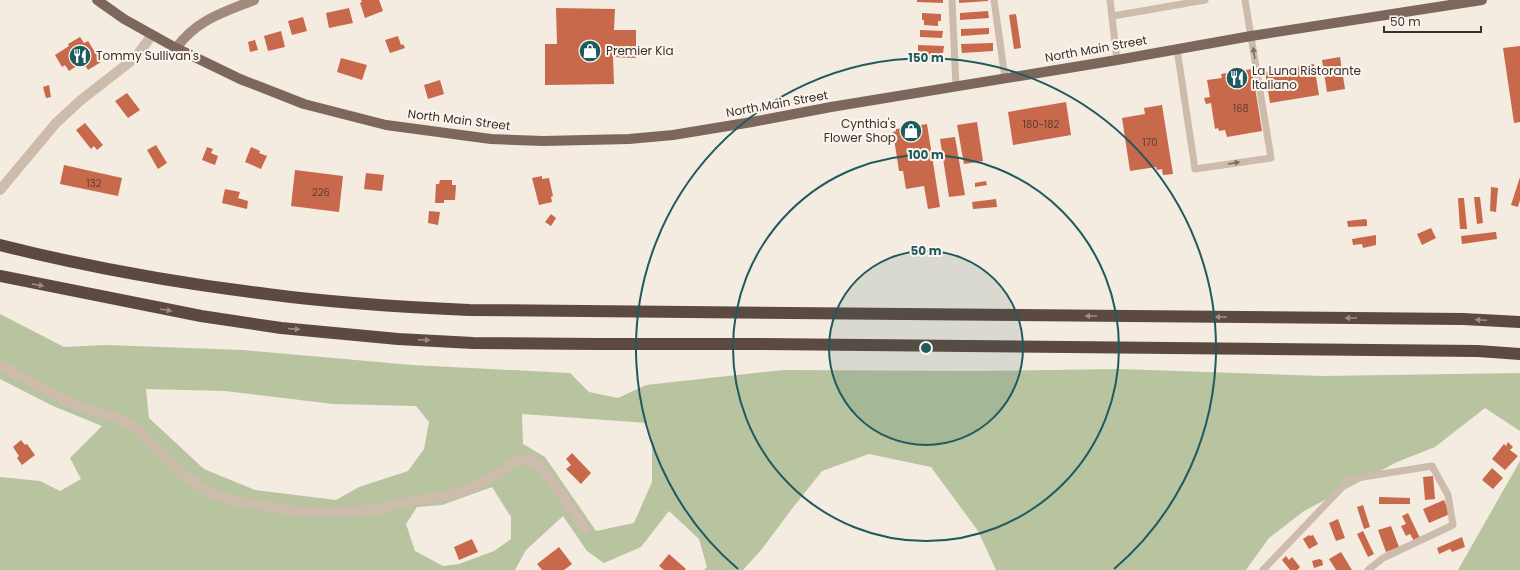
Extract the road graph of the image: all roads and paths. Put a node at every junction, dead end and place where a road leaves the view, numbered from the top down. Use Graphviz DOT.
graph roads {
  1 [pos="97,0"];
  2 [pos="254,0"];
  3 [pos="952,0"];
  4 [pos="994,0"];
  5 [pos="1110,0"];
  6 [pos="1206,0"];
  7 [pos="1245,0"];
  8 [pos="1481,0"];
  9 [pos="1113,16"];
  10 [pos="152,35"];
  11 [pos="1251,36"];
  12 [pos="176,48"];
  13 [pos="1177,49"];
  14 [pos="1117,60"];
  15 [pos="1005,78"];
  16 [pos="956,86"];
  17 [pos="0,190"];
  18 [pos="0,245"];
  19 [pos="0,276"];
  20 [pos="1520,322"];
  21 [pos="1520,354"];
  22 [pos="0,365"];
  23 [pos="585,529"];
  24 [pos="1263,570"];
  25 [pos="1368,570"];
  1 -- 10 [label="main road, North Main Street"];
  2 -- 12 [label="street"];
  3 -- 16 [label="lane"];
  4 -- 15 [label="lane"];
  5 -- 9 [label="lane"];
  6 -- 9 [label="lane"];
  7 -- 11 [label="lane"];
  8 -- 11 [label="main road, North Main Street"];
  9 -- 14 [label="lane"];
  10 -- 12 [label="main road, North Main Street"];
  10 -- 17 [label="street"];
  11 -- 13 [label="main road, North Main Street"];
  13 -- 11 [label="lane, one-way"];
  12 -- 16 [label="main road, North Main Street"];
  13 -- 14 [label="main road, North Main Street"];
  14 -- 15 [label="main road, North Main Street"];
  15 -- 16 [label="main road, North Main Street"];
  20 -- 18 [label="highway, one-way"];
  19 -- 21 [label="highway, one-way"];
  22 -- 23 [label="street"];
  24 -- 25 [label="lane"];
}
